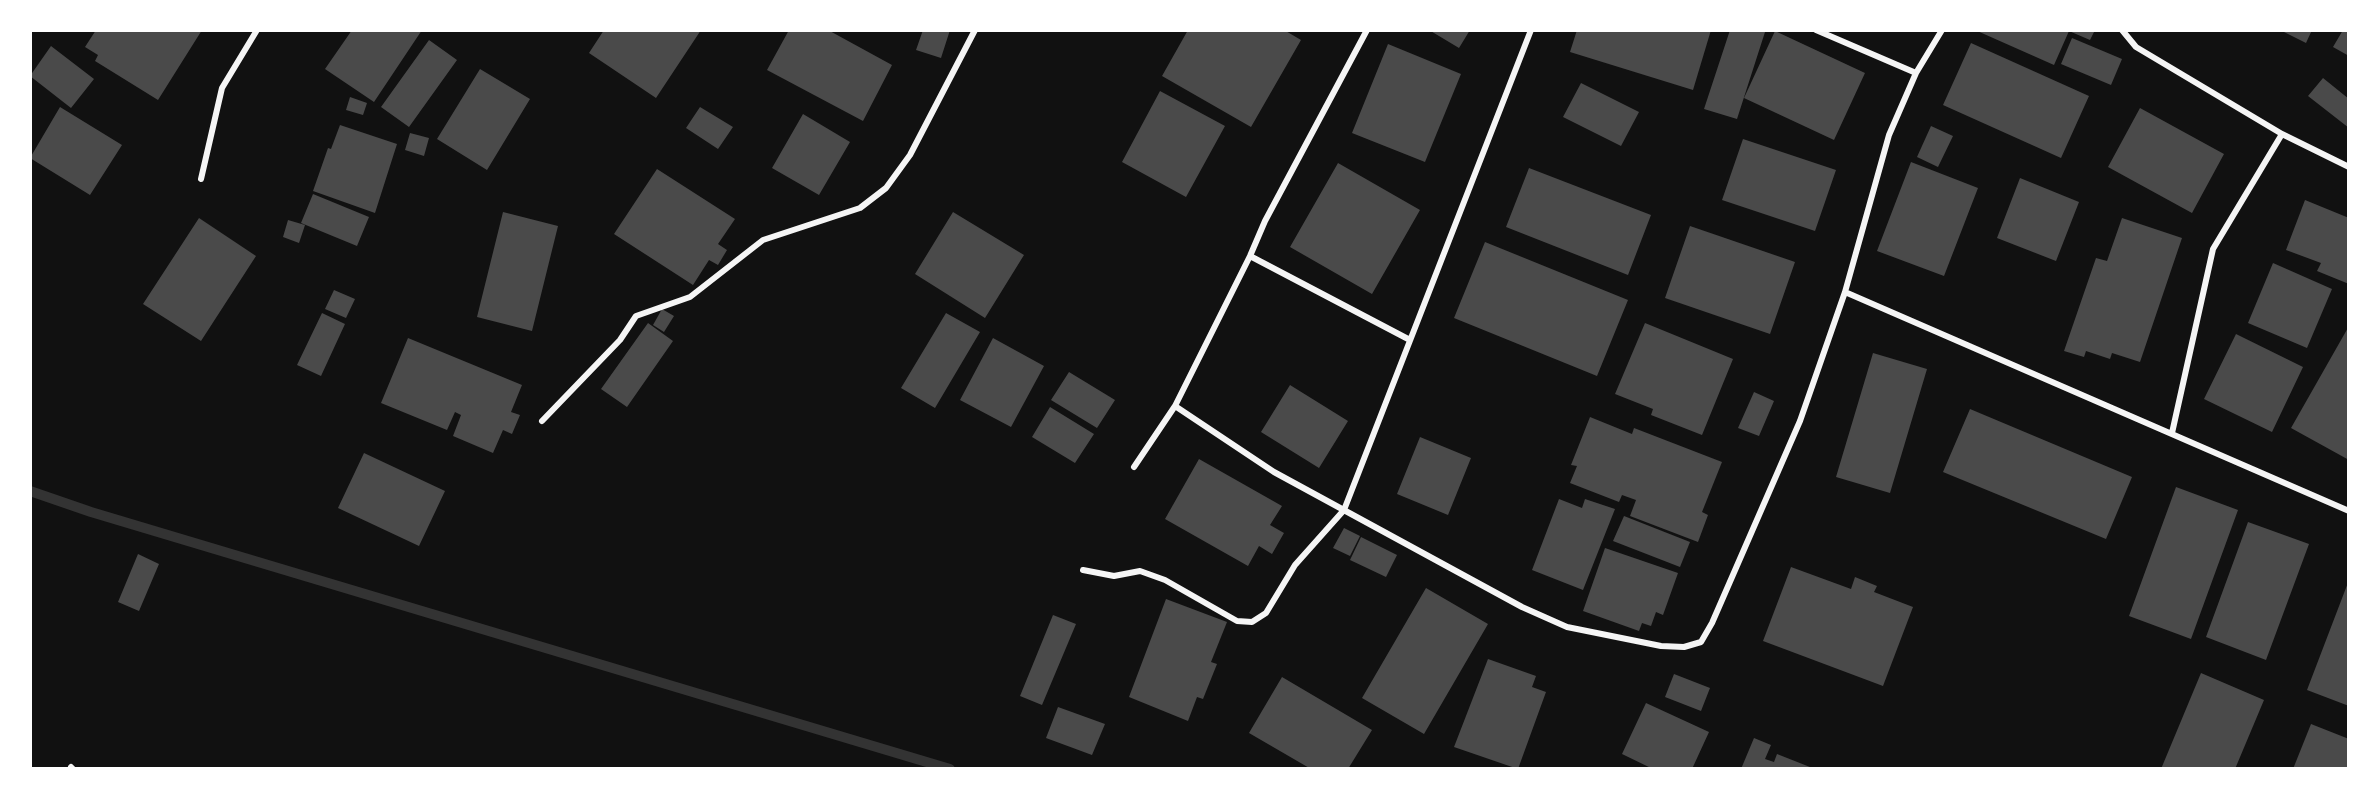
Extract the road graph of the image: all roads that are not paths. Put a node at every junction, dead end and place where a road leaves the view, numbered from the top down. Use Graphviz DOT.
graph roads {
  1 [pos="257,30"];
  2 [pos="975,30"];
  3 [pos="1367,30"];
  4 [pos="1531,30"];
  5 [pos="1816,30"];
  6 [pos="1942,30"];
  7 [pos="2122,30"];
  8 [pos="1916,73"];
  9 [pos="2282,134"];
  10 [pos="2349,167"];
  11 [pos="201,179"];
  12 [pos="1250,256"];
  13 [pos="1845,292"];
  14 [pos="1410,340"];
  15 [pos="1175,406"];
  16 [pos="542,421"];
  17 [pos="2172,433"];
  18 [pos="1134,466"];
  19 [pos="1344,510"];
  20 [pos="2349,511"];
  21 [pos="1083,570"];
  1 -- 11 [label="street"];
  2 -- 16 [label="street"];
  3 -- 12 [label="street"];
  4 -- 14 [label="street"];
  5 -- 8 [label="street"];
  6 -- 8 [label="street"];
  7 -- 9 [label="street"];
  8 -- 13 [label="street"];
  9 -- 10 [label="street"];
  9 -- 17 [label="street"];
  12 -- 14 [label="street"];
  12 -- 15 [label="street"];
  13 -- 17 [label="street"];
  13 -- 19 [label="street"];
  14 -- 19 [label="street"];
  15 -- 18 [label="street"];
  15 -- 19 [label="street"];
  17 -- 20 [label="street"];
  19 -- 21 [label="street"];
}
